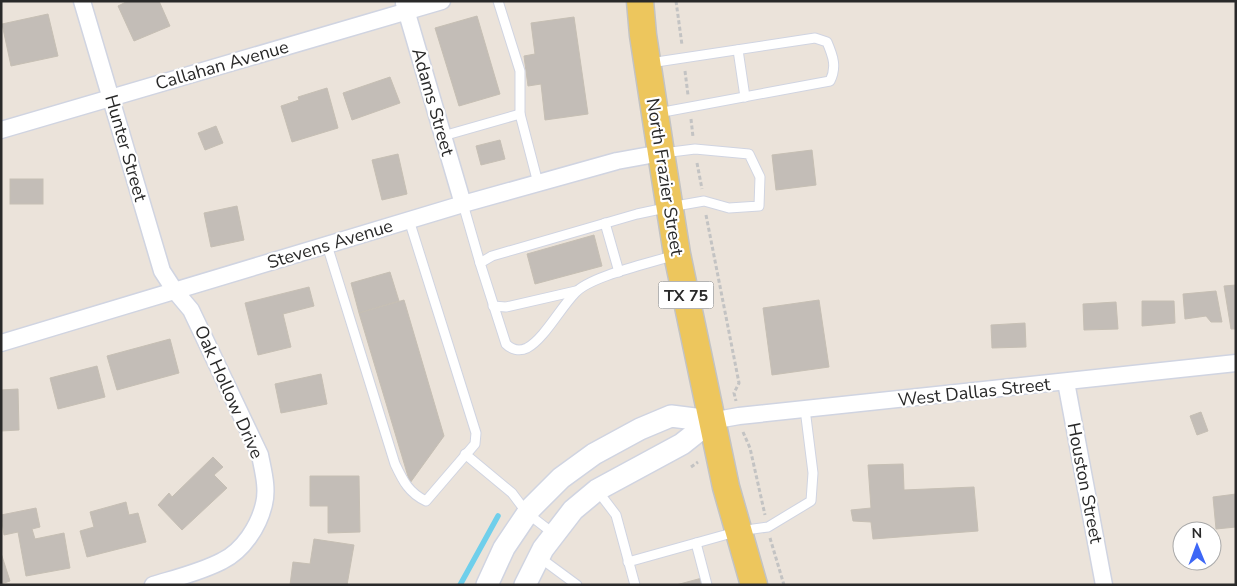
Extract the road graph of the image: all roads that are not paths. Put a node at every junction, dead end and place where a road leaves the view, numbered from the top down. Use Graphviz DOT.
graph roads {
  1 [pos="82,1"];
  2 [pos="442,1"];
  3 [pos="498,1"];
  4 [pos="640,1"];
  5 [pos="405,7"];
  6 [pos="738,50"];
  7 [pos="648,63"];
  8 [pos="111,97"];
  9 [pos="745,97"];
  10 [pos="520,114"];
  11 [pos="655,114"];
  12 [pos="1,130"];
  13 [pos="443,136"];
  14 [pos="661,154"];
  15 [pos="538,183"];
  16 [pos="463,204"];
  17 [pos="670,207"];
  18 [pos="409,220"];
  19 [pos="605,223"];
  20 [pos="327,245"];
  21 [pos="677,254"];
  22 [pos="480,263"];
  23 [pos="619,272"];
  24 [pos="175,291"];
  25 [pos="576,291"];
  26 [pos="493,306"];
  27 [pos="1,343"];
  28 [pos="1236,364"];
  29 [pos="1066,382"];
  30 [pos="805,409"];
  31 [pos="712,420"];
  32 [pos="465,454"];
  33 [pos="597,490"];
  34 [pos="527,513"];
  35 [pos="739,531"];
  36 [pos="554,534"];
  37 [pos="696,543"];
  38 [pos="539,556"];
  39 [pos="628,562"];
  40 [pos="153,585"];
  41 [pos="487,585"];
  42 [pos="525,585"];
  43 [pos="577,585"];
  44 [pos="635,585"];
  45 [pos="707,585"];
  46 [pos="754,585"];
  47 [pos="1104,585"];
  1 -- 8 [label="street, Hunter Street"];
  2 -- 5 [label="street, Callahan Avenue"];
  3 -- 10 [label="lane"];
  4 -- 7 [label="main road, North Frazier Street / TX 75"];
  5 -- 8 [label="street, Callahan Avenue"];
  5 -- 13 [label="street, Adams Street"];
  6 -- 7 [label="lane"];
  6 -- 9 [label="lane"];
  6 -- 9 [label="lane"];
  7 -- 11 [label="main road, North Frazier Street / TX 75"];
  8 -- 12 [label="street, Callahan Avenue"];
  8 -- 24 [label="street, Hunter Street"];
  9 -- 11 [label="lane"];
  10 -- 13 [label="lane"];
  10 -- 15 [label="lane"];
  11 -- 14 [label="main road, North Frazier Street / TX 75"];
  13 -- 16 [label="street, Adams Street"];
  14 -- 15 [label="street, Stevens Avenue"];
  14 -- 17 [label="main road, North Frazier Street / TX 75"];
  14 -- 17 [label="lane"];
  15 -- 16 [label="street, Stevens Avenue"];
  16 -- 18 [label="street, Stevens Avenue"];
  16 -- 22 [label="lane"];
  17 -- 19 [label="lane"];
  17 -- 21 [label="main road, North Frazier Street / TX 75"];
  18 -- 20 [label="street, Stevens Avenue"];
  18 -- 32 [label="lane"];
  19 -- 22 [label="lane"];
  19 -- 23 [label="lane"];
  20 -- 24 [label="street, Stevens Avenue"];
  20 -- 32 [label="lane"];
  21 -- 23 [label="lane"];
  21 -- 31 [label="main road, North Frazier Street / TX 75"];
  22 -- 26 [label="lane"];
  23 -- 25 [label="lane"];
  24 -- 27 [label="street, Stevens Avenue"];
  24 -- 40 [label="street, Oak Hollow Drive"];
  25 -- 26 [label="lane"];
  25 -- 26 [label="lane"];
  28 -- 29 [label="street, West Dallas Street"];
  29 -- 30 [label="street, West Dallas Street"];
  29 -- 47 [label="street, Houston Street"];
  30 -- 31 [label="street, West Dallas Street"];
  30 -- 35 [label="lane"];
  31 -- 33 [label="street"];
  31 -- 34 [label="street, West Dallas Street"];
  31 -- 35 [label="main road, North Frazier Street / TX 75"];
  32 -- 34 [label="lane"];
  33 -- 36 [label="street"];
  33 -- 39 [label="lane"];
  34 -- 36 [label="lane"];
  34 -- 41 [label="street, West Dallas Street"];
  35 -- 37 [label="lane"];
  35 -- 46 [label="main road, North Frazier Street / TX 75"];
  36 -- 38 [label="street"];
  37 -- 39 [label="lane"];
  37 -- 45 [label="lane"];
  38 -- 42 [label="street"];
  38 -- 43 [label="lane"];
  39 -- 44 [label="lane"];
}
